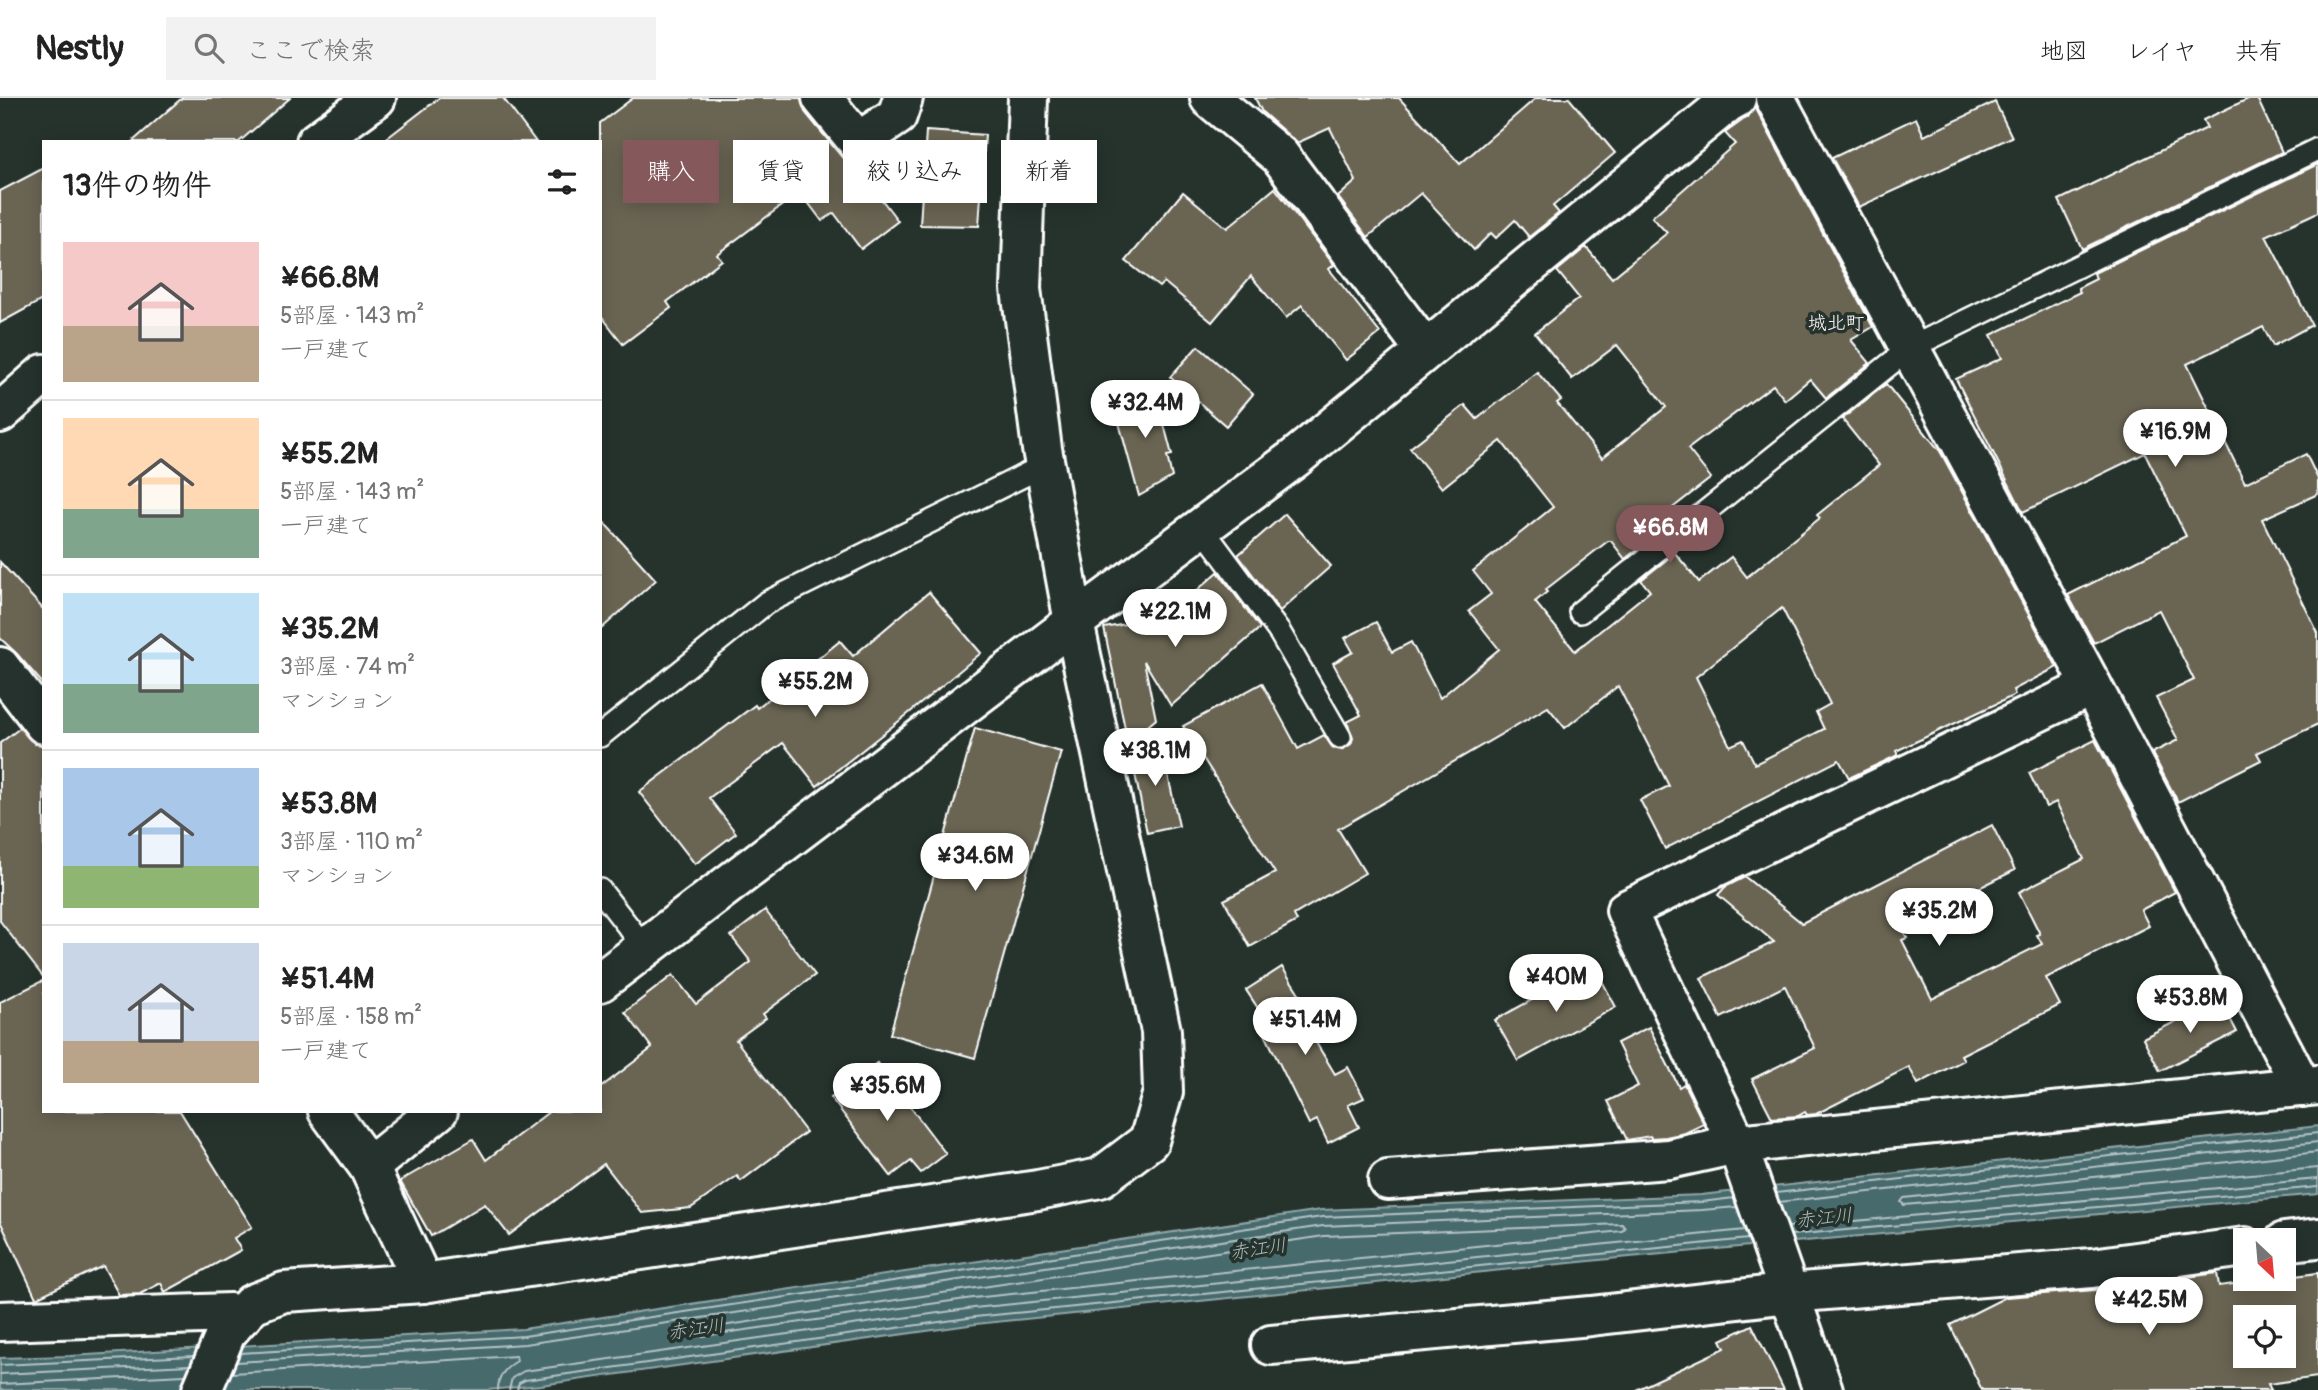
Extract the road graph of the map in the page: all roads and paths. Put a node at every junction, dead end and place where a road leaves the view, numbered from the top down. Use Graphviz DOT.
graph roads {
  1 [pos="376,98"];
  2 [pos="822,98"];
  3 [pos="903,98"];
  4 [pos="1028,98"];
  5 [pos="1210,98"];
  6 [pos="1736,98"];
  7 [pos="1775,98"];
  8 [pos="319,140"];
  9 [pos="2318,149"];
  10 [pos="1910,348"];
  11 [pos="1426,350"];
  12 [pos="42,376"];
  13 [pos="0,413"];
  14 [pos="1045,465"];
  15 [pos="1202,528"];
  16 [pos="1580,612"];
  17 [pos="1074,622"];
  18 [pos="0,667"];
  19 [pos="2092,686"];
  20 [pos="42,721"];
  21 [pos="602,734"];
  22 [pos="1340,737"];
  23 [pos="602,893"];
  24 [pos="645,948"];
  25 [pos="602,980"];
  26 [pos="2310,1086"];
  27 [pos="329,1113"];
  28 [pos="436,1113"];
  29 [pos="1741,1156"];
  30 [pos="369,1167"];
  31 [pos="1388,1180"];
  32 [pos="2318,1238"];
  33 [pos="2296,1241"];
  34 [pos="2233,1249"];
  35 [pos="1783,1277"];
  36 [pos="423,1283"];
  37 [pos="0,1321"];
  38 [pos="234,1324"];
  39 [pos="1271,1345"];
  40 [pos="202,1390"];
  41 [pos="1824,1390"];
  1 -- 8 [label="street"];
  2 -- 3 [label="street"];
  4 -- 14 [label="street"];
  5 -- 11 [label="street"];
  6 -- 11 [label="street"];
  7 -- 10 [label="street"];
  9 -- 10 [label="lane"];
  10 -- 16 [label="lane"];
  10 -- 19 [label="street"];
  11 -- 15 [label="street"];
  12 -- 13 [label="street"];
  14 -- 17 [label="street"];
  14 -- 21 [label="lane"];
  15 -- 17 [label="street"];
  15 -- 22 [label="lane"];
  17 -- 24 [label="street"];
  17 -- 36 [label="street"];
  18 -- 20 [label="street"];
  19 -- 26 [label="street"];
  19 -- 29 [label="street"];
  23 -- 24 [label="lane"];
  24 -- 25 [label="street"];
  26 -- 29 [label="street"];
  27 -- 30 [label="street"];
  28 -- 30 [label="street"];
  29 -- 31 [label="street"];
  29 -- 35 [label="street"];
  30 -- 36 [label="street"];
  32 -- 33 [label="street"];
  34 -- 35 [label="street"];
  35 -- 39 [label="street"];
  35 -- 41 [label="street"];
  36 -- 38 [label="street"];
  37 -- 38 [label="street"];
  38 -- 40 [label="street"];
}
